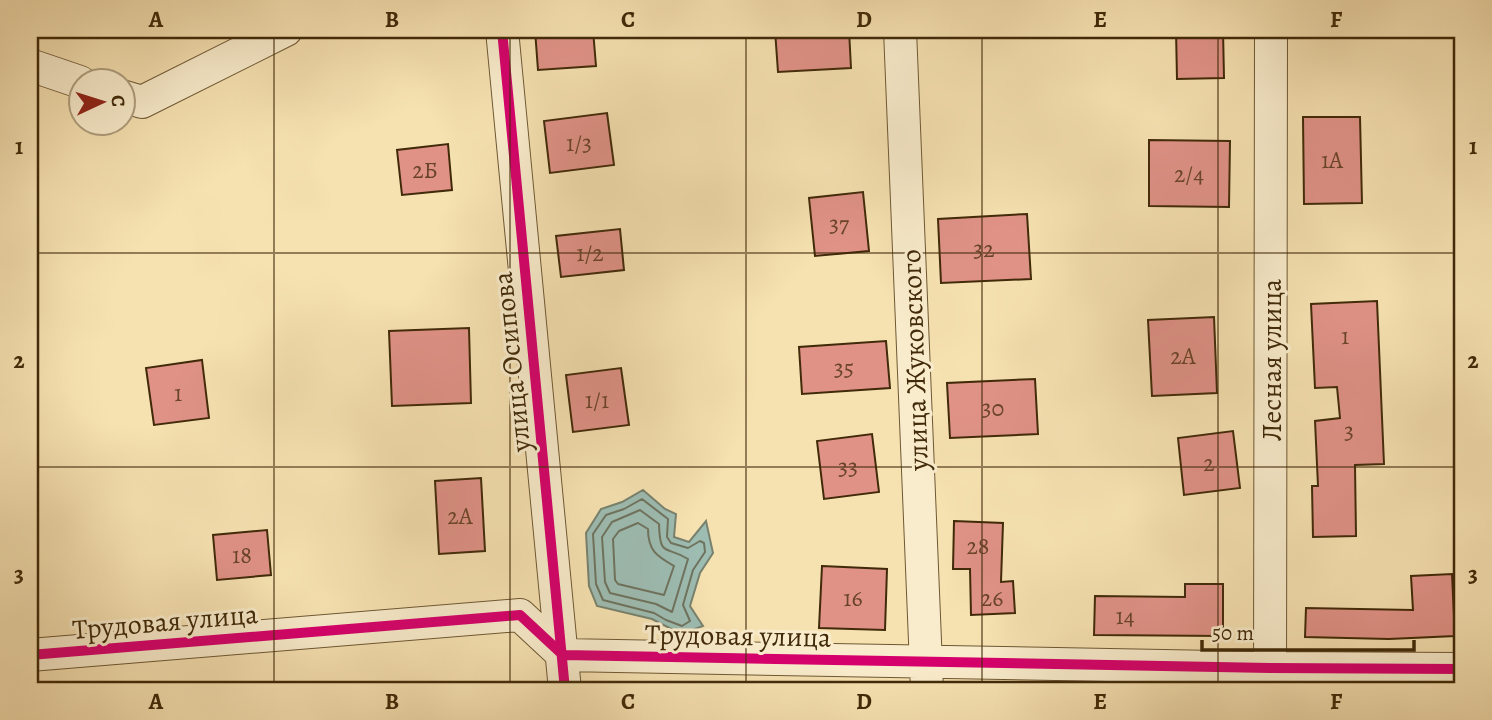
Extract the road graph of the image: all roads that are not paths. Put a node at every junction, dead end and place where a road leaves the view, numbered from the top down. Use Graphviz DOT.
graph roads {
  1 [pos="286,30"];
  2 [pos="502,30"];
  3 [pos="900,30"];
  4 [pos="1271,30"];
  5 [pos="30,65"];
  6 [pos="66,77"];
  7 [pos="136,97"];
  8 [pos="30,655"];
  9 [pos="563,655"];
  10 [pos="1462,668"];
  11 [pos="927,676"];
  12 [pos="1270,679"];
  13 [pos="565,690"];
  1 -- 7 [label="street"];
  2 -- 9 [label="street, улица Осипова"];
  3 -- 11 [label="street, улица Жуковского"];
  4 -- 12 [label="street, Лесная улица"];
  5 -- 6 [label="street"];
  8 -- 9 [label="street, Трудовая улица"];
  9 -- 11 [label="street, Трудовая улица"];
  9 -- 13 [label="street, улица Осипова"];
  10 -- 12 [label="street, Трудовая улица"];
  11 -- 12 [label="street, Трудовая улица"];
}
